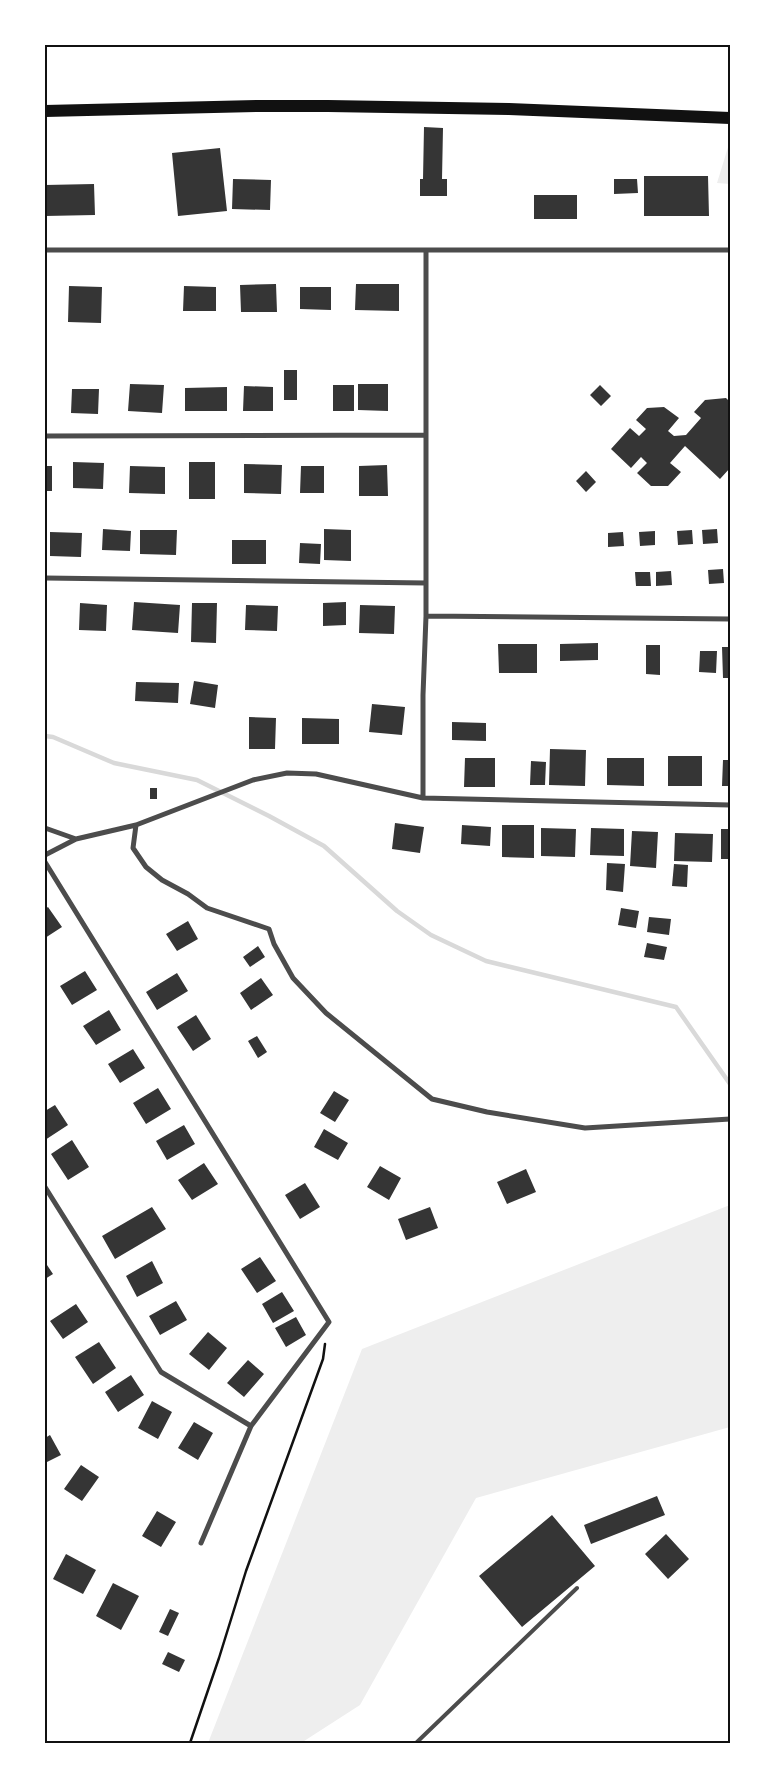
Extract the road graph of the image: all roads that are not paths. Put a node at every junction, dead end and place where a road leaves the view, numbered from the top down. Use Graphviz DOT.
graph roads {
  1 [pos="45,111"];
  2 [pos="730,118"];
  3 [pos="45,250"];
  4 [pos="426,250"];
  5 [pos="730,250"];
  6 [pos="426,435"];
  7 [pos="45,436"];
  8 [pos="45,578"];
  9 [pos="426,583"];
  10 [pos="426,616"];
  11 [pos="730,619"];
  12 [pos="423,798"];
  13 [pos="730,805"];
  14 [pos="136,825"];
  15 [pos="45,828"];
  16 [pos="76,839"];
  17 [pos="45,854"];
  18 [pos="45,862"];
  19 [pos="730,1119"];
  20 [pos="45,1187"];
  21 [pos="251,1426"];
  22 [pos="201,1543"];
  23 [pos="577,1588"];
  24 [pos="416,1743"];
  1 -- 2 [label="main road"];
  3 -- 4 [label="street"];
  4 -- 5 [label="street"];
  4 -- 6 [label="street"];
  6 -- 7 [label="street"];
  6 -- 9 [label="street"];
  8 -- 9 [label="street"];
  9 -- 10 [label="street"];
  10 -- 11 [label="street"];
  10 -- 12 [label="street"];
  12 -- 13 [label="street"];
  12 -- 14 [label="street"];
  14 -- 16 [label="street"];
  14 -- 19 [label="street"];
  15 -- 16 [label="street"];
  16 -- 17 [label="street"];
  18 -- 21 [label="street"];
  20 -- 21 [label="street"];
  21 -- 22 [label="street"];
  23 -- 24 [label="lane"];
}
